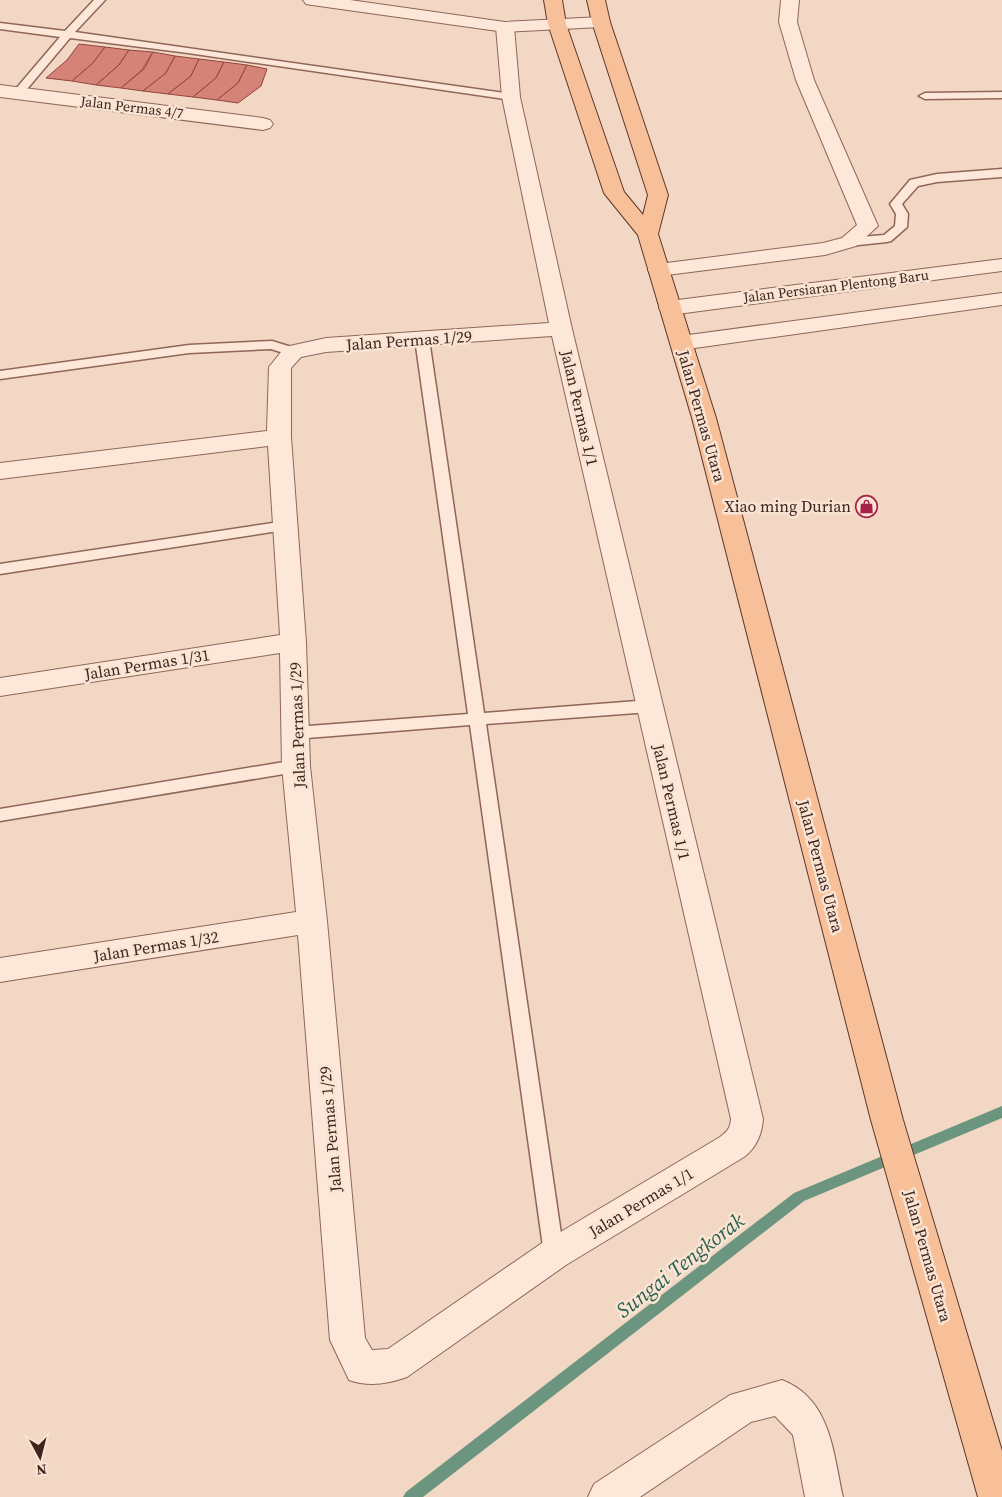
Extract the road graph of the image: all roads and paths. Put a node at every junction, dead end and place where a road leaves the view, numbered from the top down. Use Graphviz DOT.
graph roads {
  1 [pos="100,0"];
  2 [pos="312,0"];
  3 [pos="596,0"];
  4 [pos="790,0"];
  5 [pos="553,1"];
  6 [pos="475,22"];
  7 [pos="601,22"];
  8 [pos="557,24"];
  9 [pos="0,26"];
  10 [pos="505,27"];
  11 [pos="67,35"];
  12 [pos="9,92"];
  13 [pos="1002,95"];
  14 [pos="925,96"];
  15 [pos="511,97"];
  16 [pos="264,124"];
  17 [pos="1002,173"];
  18 [pos="648,234"];
  19 [pos="849,242"];
  20 [pos="1002,265"];
  21 [pos="658,270"];
  22 [pos="1002,299"];
  23 [pos="670,308"];
  24 [pos="561,329"];
  25 [pos="422,339"];
  26 [pos="681,344"];
  27 [pos="293,352"];
  28 [pos="0,375"];
  29 [pos="279,437"];
  30 [pos="0,471"];
  31 [pos="286,526"];
  32 [pos="0,569"];
  33 [pos="294,642"];
  34 [pos="0,687"];
  35 [pos="650,706"];
  36 [pos="477,719"];
  37 [pos="295,733"];
  38 [pos="296,766"];
  39 [pos="0,815"];
  40 [pos="312,921"];
  41 [pos="0,970"];
  42 [pos="554,1254"];
  43 [pos="362,1368"];
  44 [pos="607,1497"];
  45 [pos="824,1497"];
  46 [pos="997,1497"];
  1 -- 11 [label="lane"];
  2 -- 6 [label="street"];
  3 -- 7 [label="main road, Jalan Permas Utara"];
  4 -- 19 [label="street"];
  5 -- 6 [label="street"];
  5 -- 8 [label="main road, Jalan Permas Utara"];
  6 -- 10 [label="street"];
  7 -- 8 [label="street"];
  7 -- 18 [label="main road, Jalan Permas Utara"];
  8 -- 10 [label="street"];
  8 -- 18 [label="main road, Jalan Permas Utara"];
  9 -- 11 [label="lane"];
  10 -- 15 [label="street, Jalan Permas 1/1"];
  11 -- 12 [label="lane"];
  11 -- 15 [label="lane"];
  12 -- 16 [label="street, Jalan Permas 4/7"];
  13 -- 14 [label="lane"];
  15 -- 24 [label="street, Jalan Permas 1/1"];
  17 -- 19 [label="lane"];
  18 -- 21 [label="main road, Jalan Permas Utara"];
  19 -- 21 [label="street"];
  20 -- 23 [label="street, Jalan Persiaran Plentong Baru"];
  21 -- 23 [label="main road, Jalan Permas Utara"];
  22 -- 26 [label="street"];
  23 -- 26 [label="main road, Jalan Permas Utara"];
  24 -- 25 [label="street, Jalan Permas 1/29"];
  24 -- 35 [label="street, Jalan Permas 1/1"];
  25 -- 27 [label="street, Jalan Permas 1/29"];
  25 -- 36 [label="lane"];
  26 -- 46 [label="main road, Jalan Permas Utara"];
  27 -- 28 [label="lane"];
  27 -- 29 [label="street, Jalan Permas 1/29"];
  29 -- 30 [label="street"];
  29 -- 31 [label="street, Jalan Permas 1/29"];
  31 -- 32 [label="lane"];
  31 -- 33 [label="street, Jalan Permas 1/29"];
  33 -- 34 [label="street, Jalan Permas 1/31"];
  33 -- 37 [label="street, Jalan Permas 1/29"];
  35 -- 36 [label="lane"];
  35 -- 42 [label="street, Jalan Permas 1/1"];
  36 -- 37 [label="lane"];
  36 -- 42 [label="lane"];
  37 -- 38 [label="street, Jalan Permas 1/29"];
  38 -- 39 [label="lane"];
  38 -- 40 [label="street, Jalan Permas 1/29"];
  40 -- 41 [label="street, Jalan Permas 1/32"];
  40 -- 43 [label="street, Jalan Permas 1/29"];
  42 -- 43 [label="street, Jalan Permas 1/1"];
  44 -- 45 [label="street"];
}
